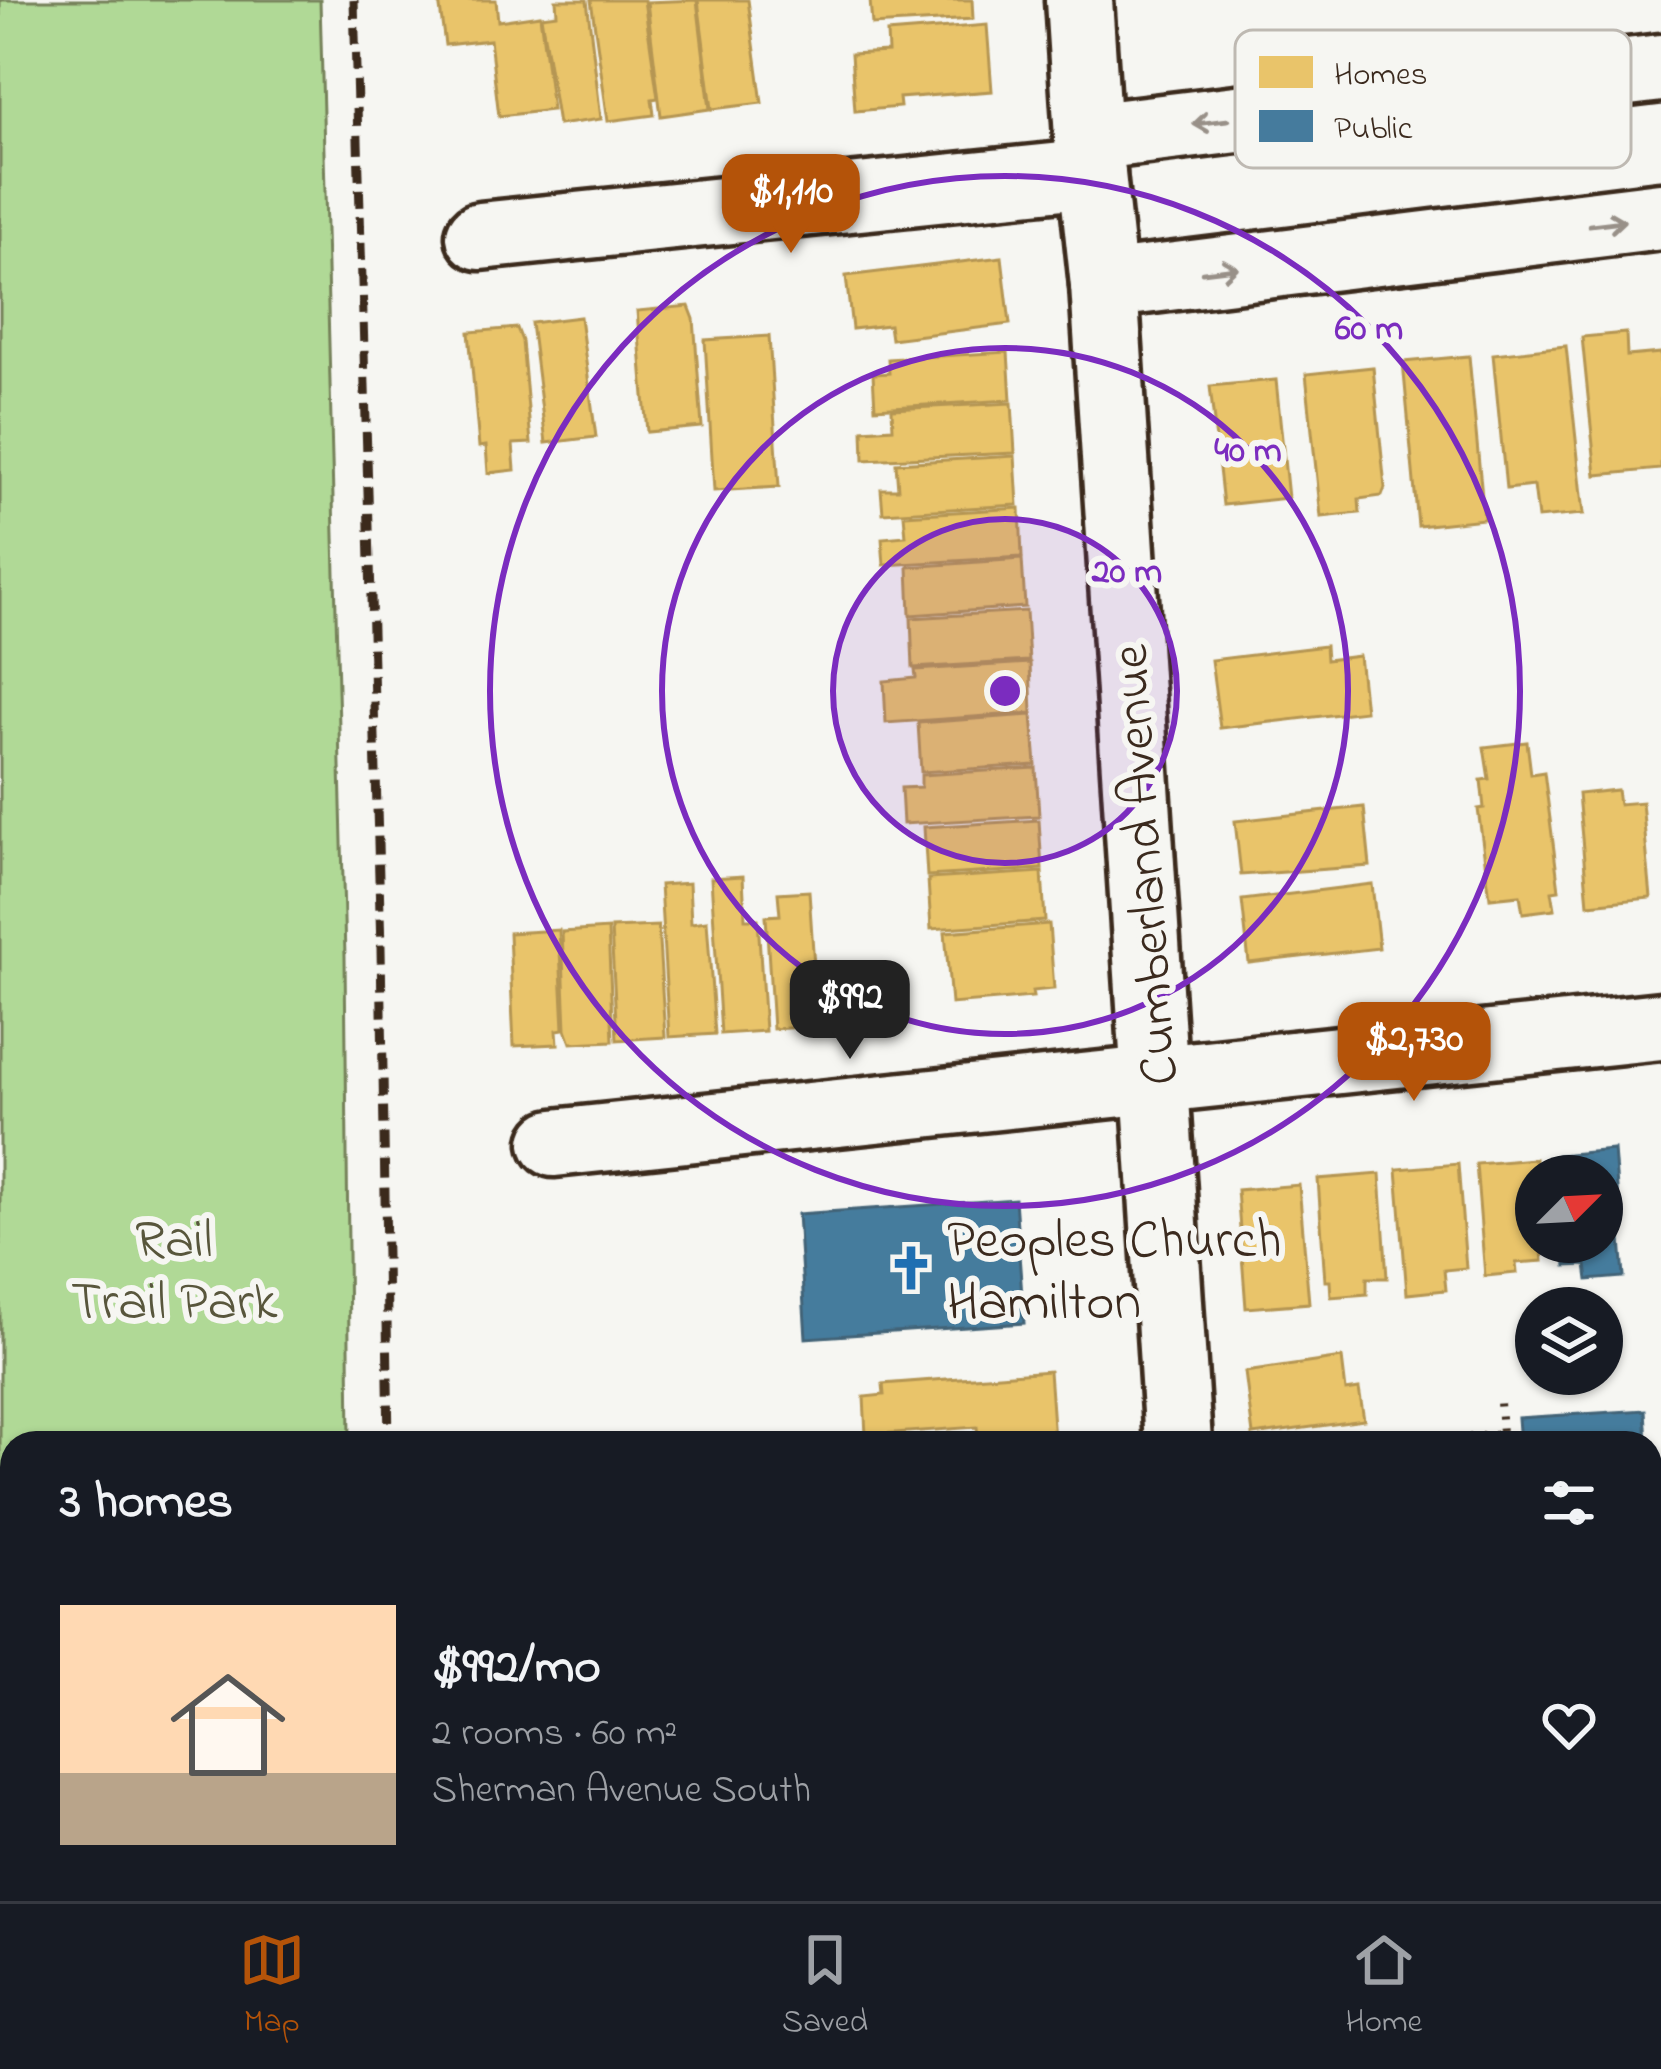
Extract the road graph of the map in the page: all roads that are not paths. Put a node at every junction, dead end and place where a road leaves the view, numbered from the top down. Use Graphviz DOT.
graph roads {
  1 [pos="1079,0"];
  2 [pos="1661,68"];
  3 [pos="1631,73"];
  4 [pos="1235,133"];
  5 [pos="1090,155"];
  6 [pos="1661,217"];
  7 [pos="480,236"];
  8 [pos="1104,285"];
  9 [pos="1661,1026"];
  10 [pos="1156,1080"];
  11 [pos="554,1143"];
  12 [pos="1177,1431"];
  1 -- 5 [label="street, Cumberland Avenue"];
  2 -- 3 [label="street, one-way"];
  4 -- 5 [label="street, one-way"];
  5 -- 7 [label="street"];
  5 -- 8 [label="street, Cumberland Avenue"];
  8 -- 6 [label="street, one-way"];
  8 -- 10 [label="street, Cumberland Avenue"];
  9 -- 10 [label="street"];
  10 -- 11 [label="street"];
  10 -- 12 [label="street, Cumberland Avenue"];
}
